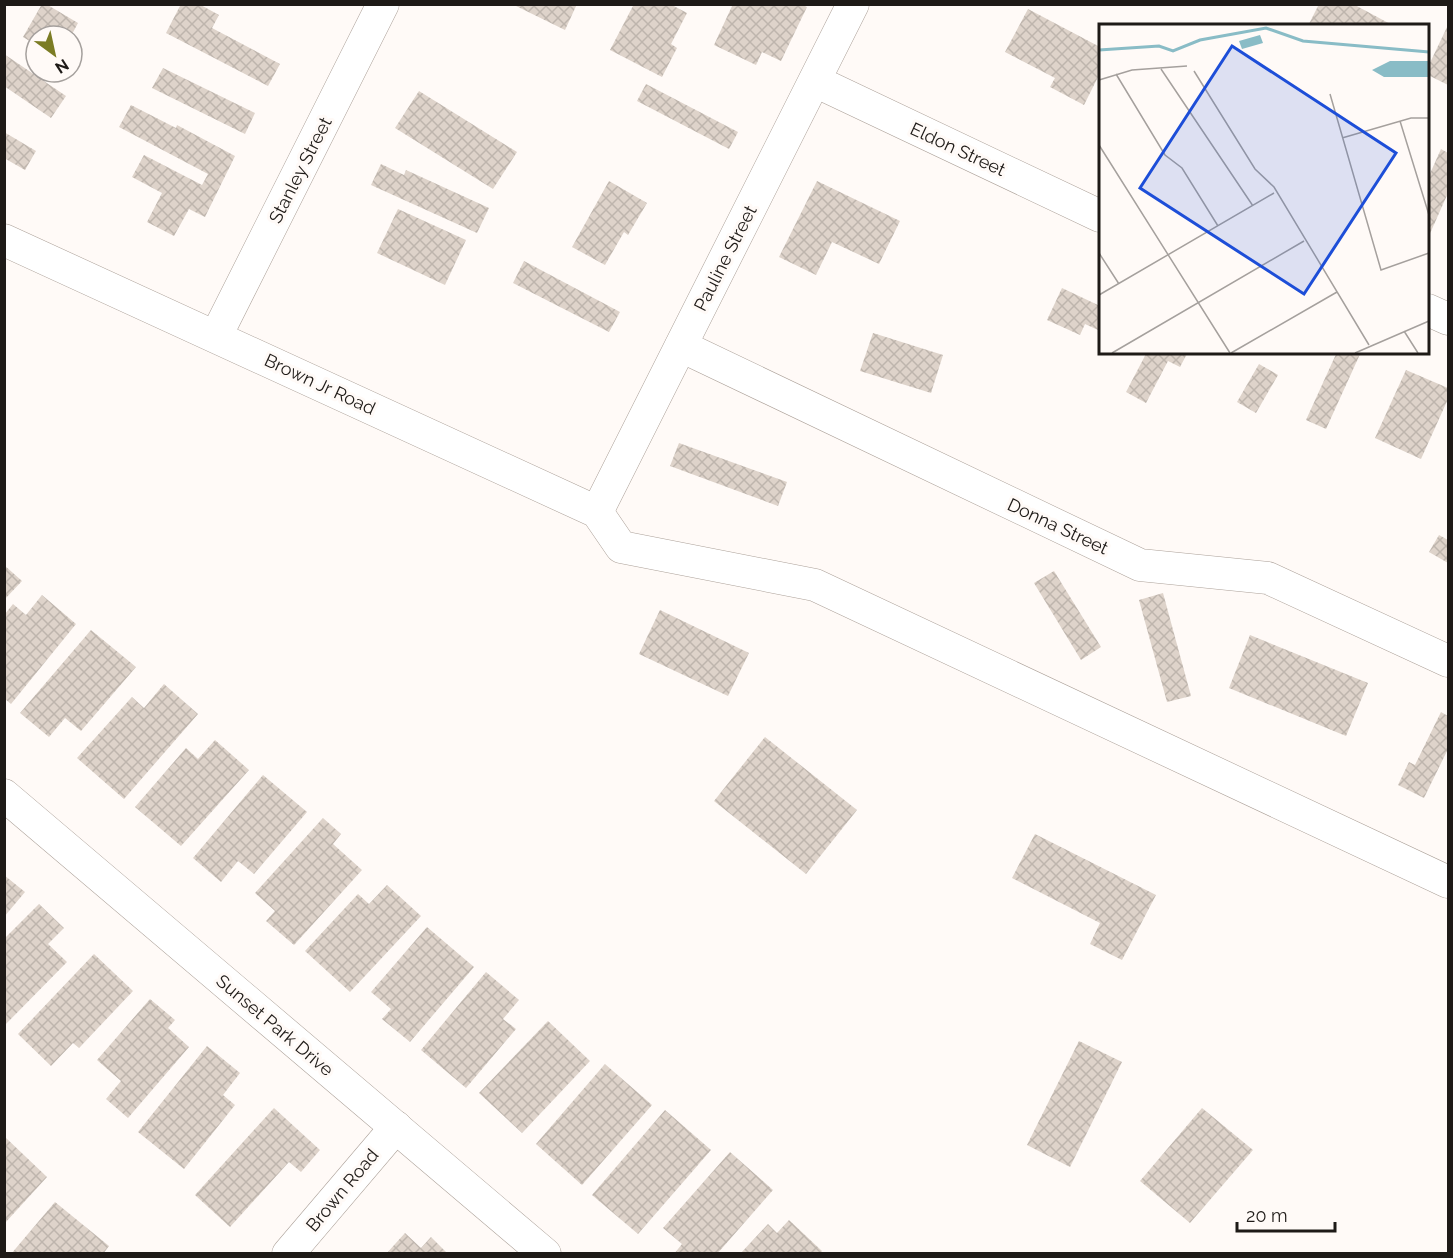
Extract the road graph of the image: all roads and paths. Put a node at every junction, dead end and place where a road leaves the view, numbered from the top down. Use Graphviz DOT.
graph roads {
  1 [pos="383,4"];
  2 [pos="853,4"];
  3 [pos="814,81"];
  4 [pos="1099,215"];
  5 [pos="4,240"];
  6 [pos="1429,310"];
  7 [pos="1449,320"];
  8 [pos="216,336"];
  9 [pos="681,346"];
  10 [pos="597,512"];
  11 [pos="1449,661"];
  12 [pos="4,795"];
  13 [pos="1449,882"];
  14 [pos="396,1127"];
  15 [pos="288,1254"];
  16 [pos="545,1254"];
  1 -- 8 [label="street, Stanley Street"];
  2 -- 3 [label="street, Pauline Street"];
  3 -- 4 [label="street, Eldon Street"];
  3 -- 9 [label="street, Pauline Street"];
  5 -- 8 [label="street, Brown Jr Road"];
  6 -- 7 [label="street"];
  8 -- 10 [label="street, Brown Jr Road"];
  9 -- 10 [label="street, Pauline Street"];
  9 -- 11 [label="street, Donna Street"];
  10 -- 13 [label="street"];
  12 -- 14 [label="street, Sunset Park Drive"];
  14 -- 15 [label="street, Brown Road"];
  14 -- 16 [label="street, Sunset Park Drive"];
}
